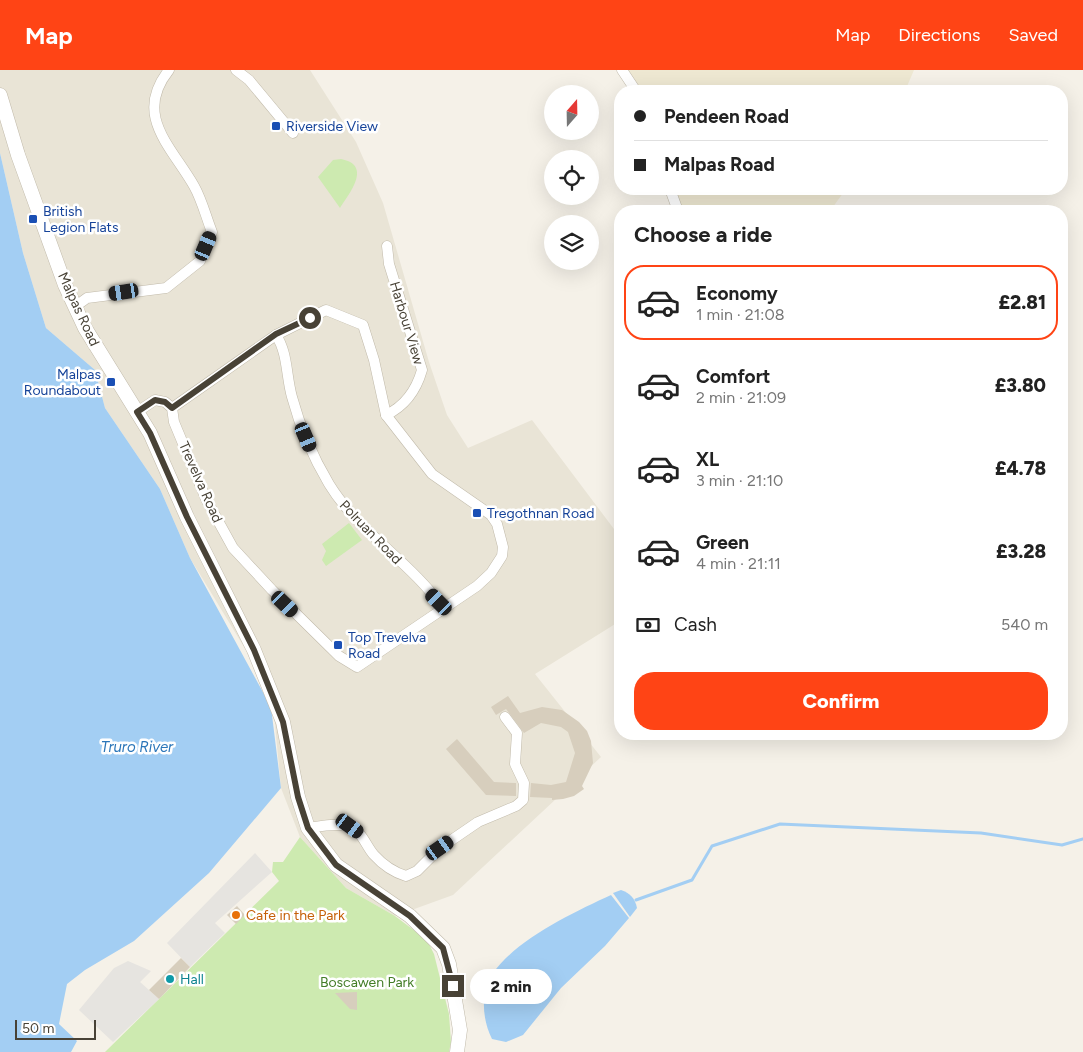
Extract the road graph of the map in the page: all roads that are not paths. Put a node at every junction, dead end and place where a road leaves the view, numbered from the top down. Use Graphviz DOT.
graph roads {
  1 [pos="169,70"];
  2 [pos="236,70"];
  3 [pos="622,70"];
  4 [pos="632,85"];
  5 [pos="0,95"];
  6 [pos="293,133"];
  7 [pos="387,246"];
  8 [pos="76,306"];
  9 [pos="276,334"];
  10 [pos="172,408"];
  11 [pos="137,412"];
  12 [pos="386,415"];
  13 [pos="444,608"];
  14 [pos="505,717"];
  15 [pos="308,828"];
  16 [pos="457,1052"];
  1 -- 8 [label="street"];
  2 -- 6 [label="street"];
  3 -- 4 [label="street"];
  5 -- 8 [label="street, Malpas Road"];
  7 -- 12 [label="street, Harbour View"];
  8 -- 11 [label="street, Malpas Road"];
  9 -- 10 [label="street"];
  9 -- 12 [label="street"];
  9 -- 13 [label="street, Polruan Road"];
  10 -- 11 [label="street"];
  10 -- 13 [label="street, Trevelva Road"];
  11 -- 15 [label="street, Malpas Road"];
  12 -- 13 [label="street"];
  14 -- 15 [label="street"];
  15 -- 16 [label="street, Malpas Road"];
}
